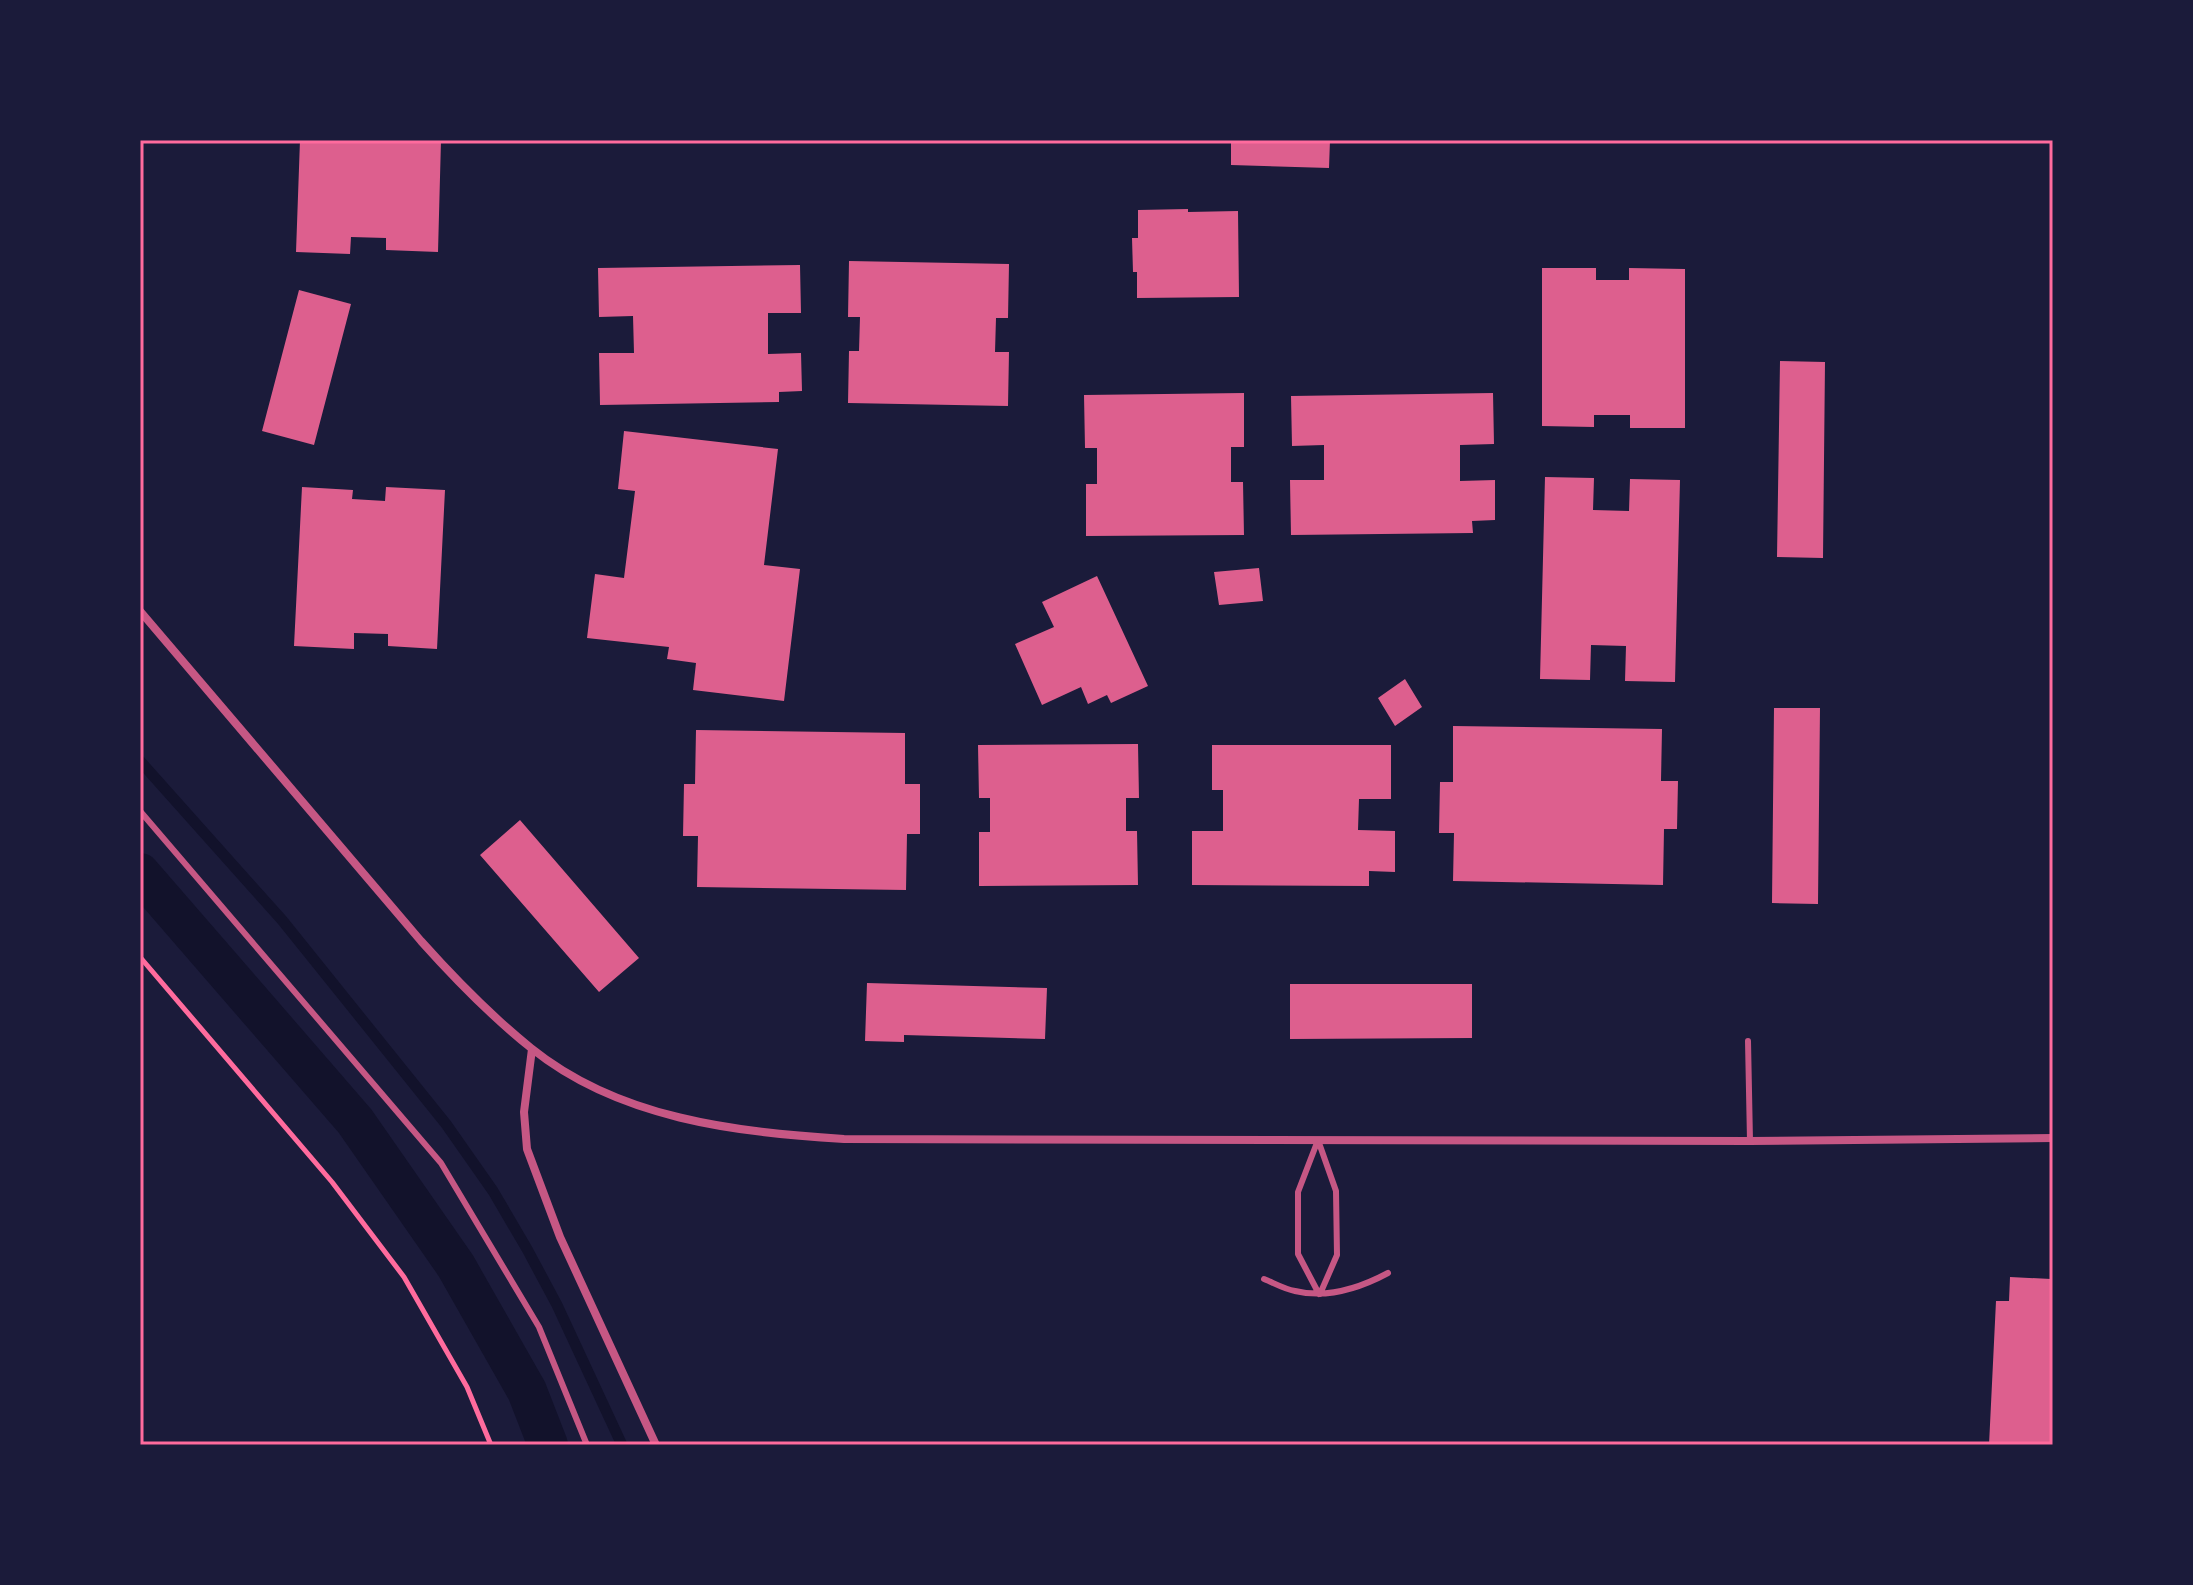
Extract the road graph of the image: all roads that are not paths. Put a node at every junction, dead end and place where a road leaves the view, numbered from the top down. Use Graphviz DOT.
graph roads {
  1 [pos="140,611"];
  2 [pos="140,811"];
  3 [pos="1748,1041"];
  4 [pos="532,1049"];
  5 [pos="2053,1138"];
  6 [pos="1318,1140"];
  7 [pos="1750,1141"];
  8 [pos="1388,1273"];
  9 [pos="1264,1279"];
  10 [pos="1319,1294"];
  11 [pos="587,1445"];
  12 [pos="656,1445"];
  1 -- 4 [label="street"];
  2 -- 11 [label="lane"];
  3 -- 7 [label="lane"];
  4 -- 6 [label="street"];
  4 -- 12 [label="street"];
  5 -- 7 [label="street"];
  6 -- 7 [label="street"];
  6 -- 10 [label="lane"];
  6 -- 10 [label="lane"];
  8 -- 10 [label="lane"];
  9 -- 10 [label="lane"];
}
